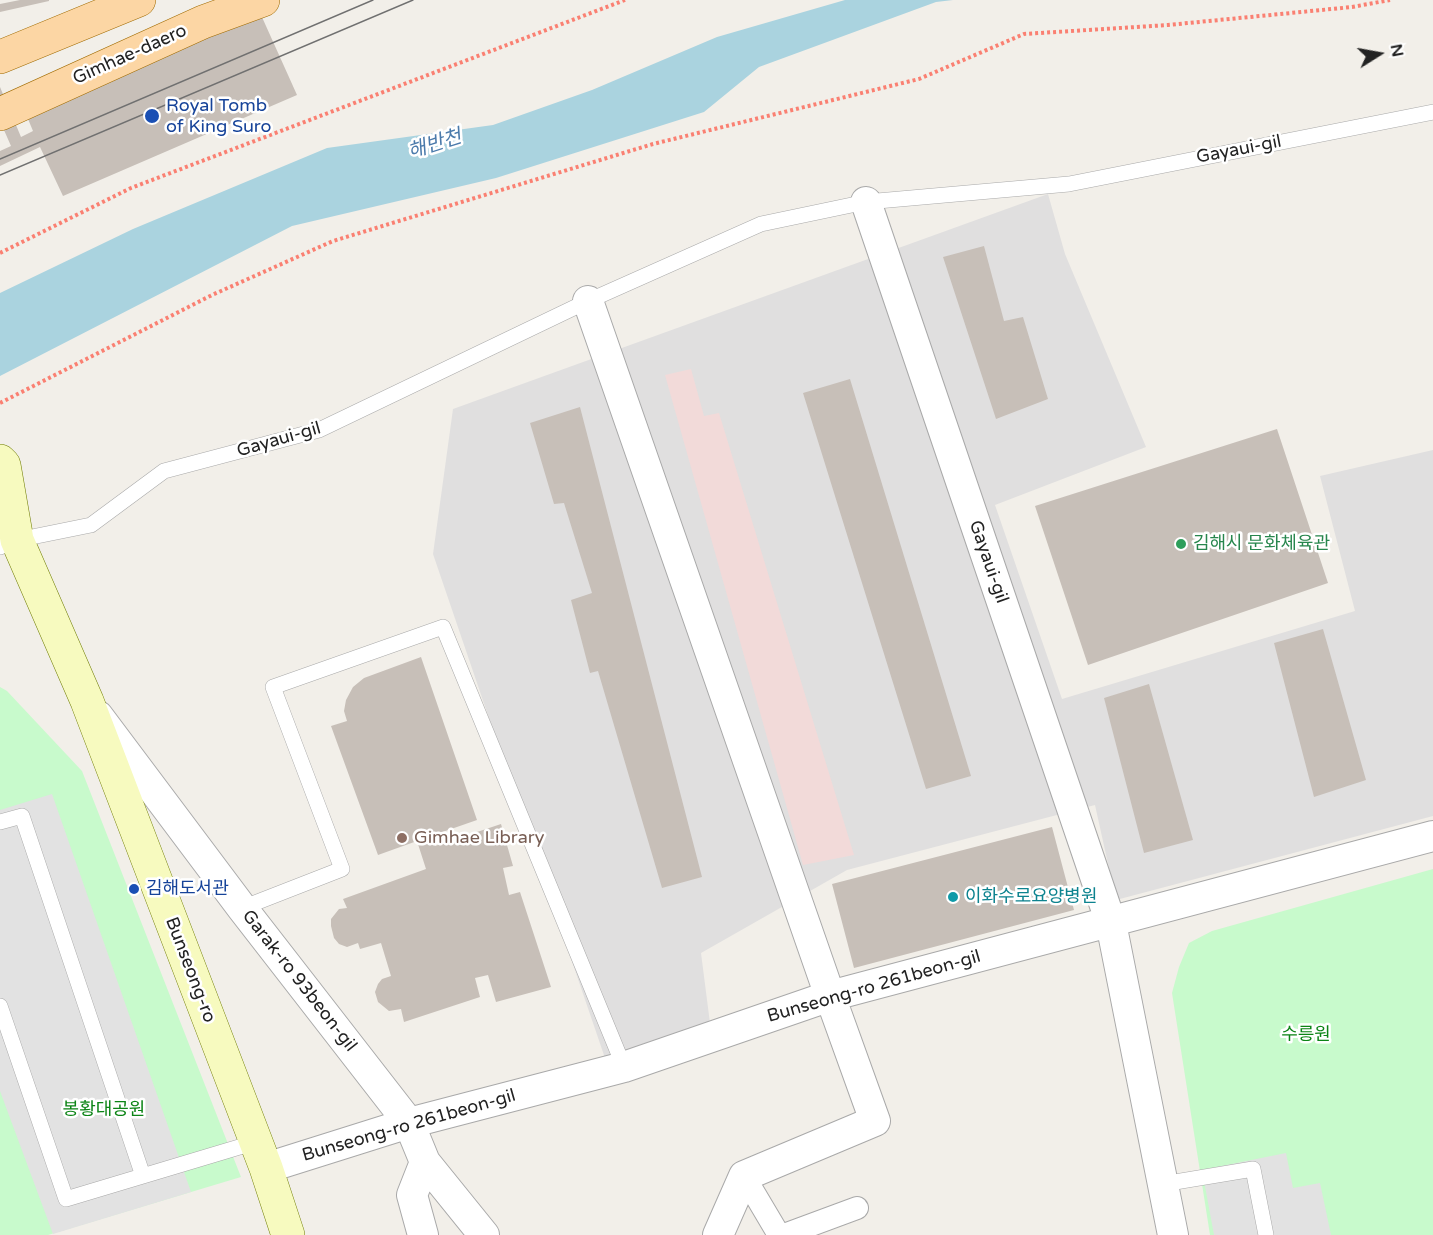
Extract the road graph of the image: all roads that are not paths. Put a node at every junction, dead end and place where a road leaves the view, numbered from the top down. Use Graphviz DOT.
graph roads {
  1 [pos="139,0"];
  2 [pos="263,0"];
  3 [pos="0,57"];
  4 [pos="1433,112"];
  5 [pos="0,114"];
  6 [pos="866,202"];
  7 [pos="588,301"];
  8 [pos="2,463"];
  9 [pos="6,536"];
  10 [pos="87,700"];
  11 [pos="0,822"];
  12 [pos="1433,836"];
  13 [pos="242,908"];
  14 [pos="1111,922"];
  15 [pos="830,996"];
  16 [pos="0,1006"];
  17 [pos="624,1067"];
  18 [pos="409,1123"];
  19 [pos="261,1155"];
  20 [pos="424,1162"];
  21 [pos="144,1176"];
  22 [pos="744,1176"];
  23 [pos="1163,1184"];
  24 [pos="857,1208"];
  25 [pos="288,1235"];
  26 [pos="423,1235"];
  27 [pos="484,1235"];
  28 [pos="718,1235"];
  29 [pos="781,1235"];
  30 [pos="1173,1235"];
  31 [pos="1266,1235"];
  1 -- 3 [label="main road"];
  2 -- 5 [label="main road, Gimhae-daero"];
  4 -- 6 [label="lane, Gayaui-gil"];
  6 -- 7 [label="lane, Gayaui-gil"];
  6 -- 14 [label="street, Gayaui-gil"];
  7 -- 9 [label="lane, Gayaui-gil"];
  7 -- 15 [label="street"];
  8 -- 9 [label="main road, Bunseong-ro"];
  9 -- 10 [label="main road, Bunseong-ro"];
  10 -- 13 [label="street, Garak-ro 93beon-gil"];
  10 -- 19 [label="main road, Bunseong-ro"];
  11 -- 21 [label="lane"];
  12 -- 14 [label="street, Bunseong-ro 261beon-gil"];
  13 -- 17 [label="lane"];
  13 -- 18 [label="street, Garak-ro 93beon-gil"];
  14 -- 15 [label="street, Bunseong-ro 261beon-gil"];
  14 -- 23 [label="street"];
  15 -- 17 [label="street, Bunseong-ro 261beon-gil"];
  15 -- 22 [label="street"];
  16 -- 21 [label="lane"];
  17 -- 18 [label="street, Bunseong-ro 261beon-gil"];
  18 -- 19 [label="street, Bunseong-ro 261beon-gil"];
  18 -- 20 [label="street, Garak-ro 93beon-gil"];
  19 -- 21 [label="lane"];
  19 -- 25 [label="main road, Bunseong-ro"];
  20 -- 26 [label="street"];
  20 -- 27 [label="street, Garak-ro 93beon-gil"];
  22 -- 28 [label="street"];
  22 -- 29 [label="street"];
  23 -- 30 [label="street"];
  23 -- 31 [label="lane"];
  24 -- 29 [label="street"];
}
